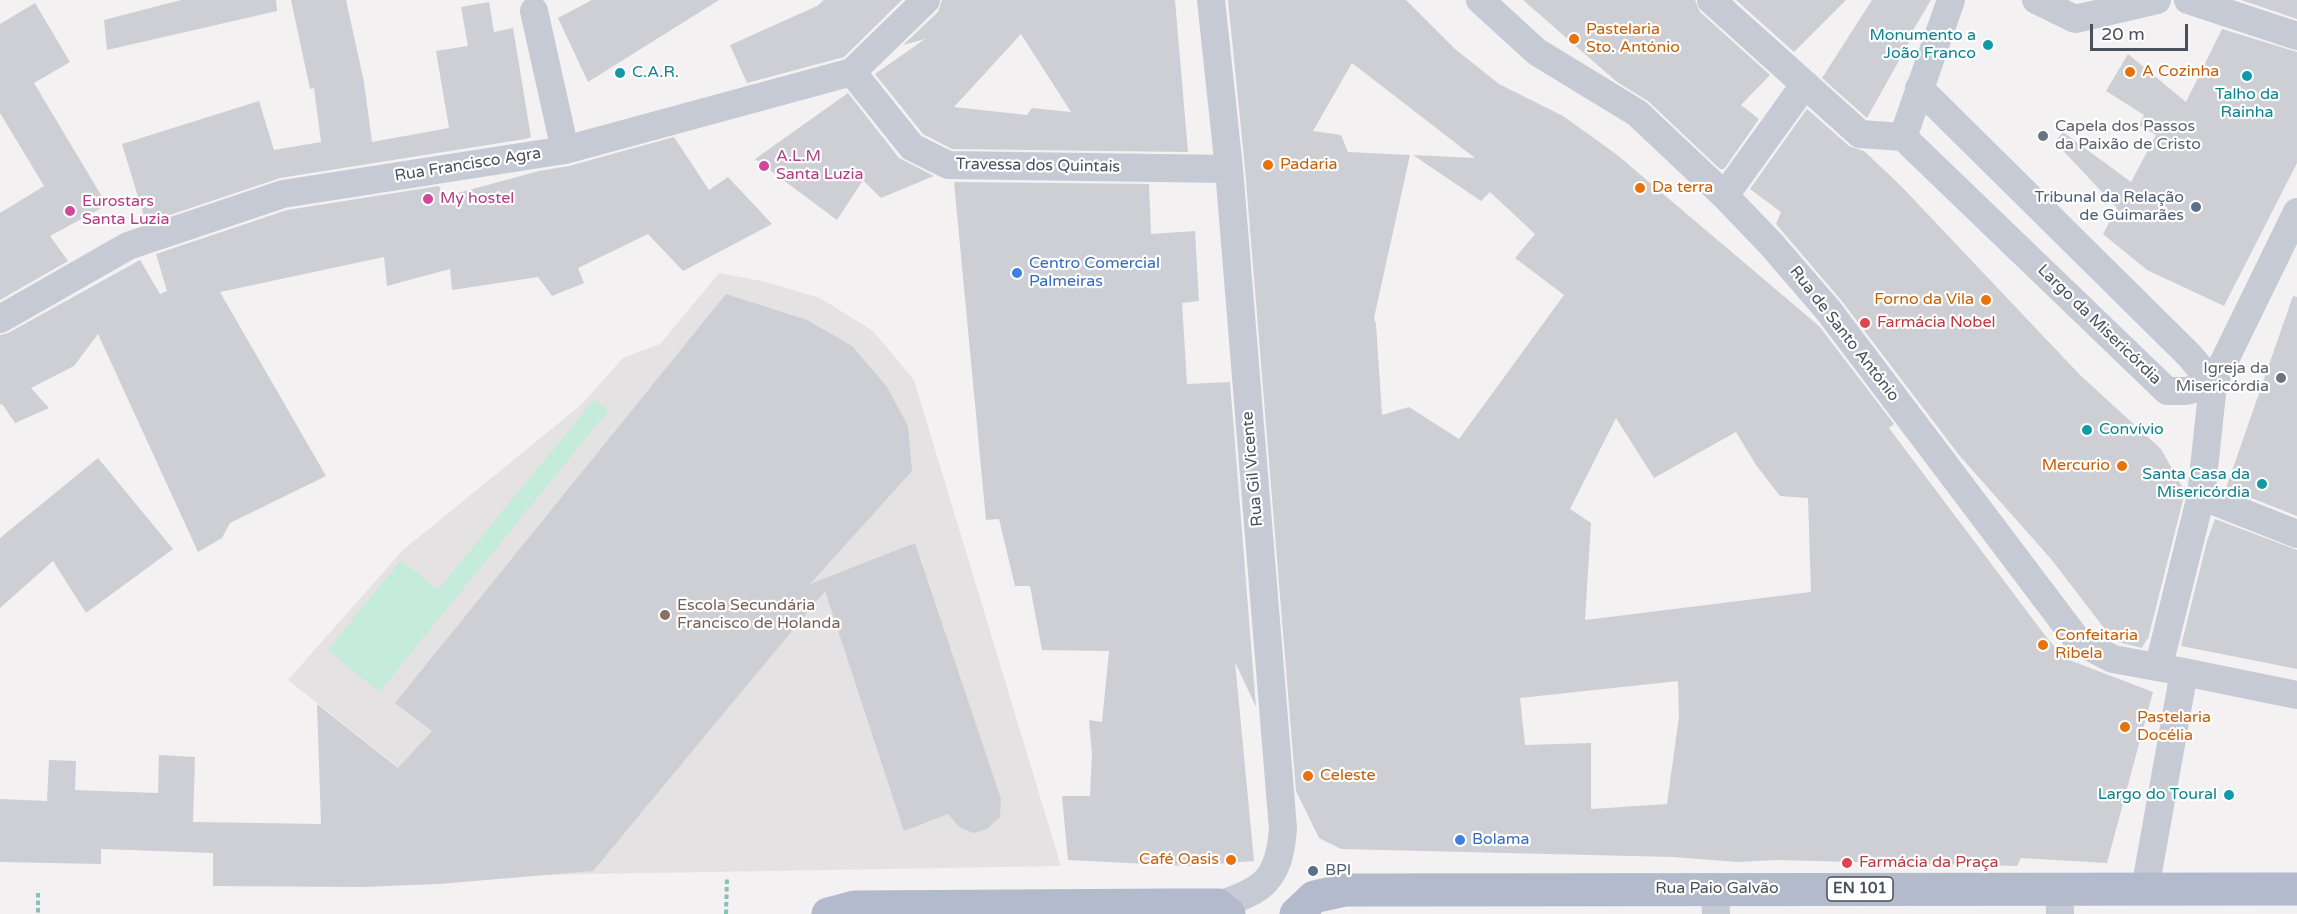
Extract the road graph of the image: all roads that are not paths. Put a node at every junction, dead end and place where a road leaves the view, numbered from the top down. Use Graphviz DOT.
graph roads {
  1 [pos="926,0"];
  2 [pos="1211,0"];
  3 [pos="1480,0"];
  4 [pos="1711,0"];
  5 [pos="1951,0"];
  6 [pos="2036,0"];
  7 [pos="2157,0"];
  8 [pos="2188,0"];
  9 [pos="534,11"];
  10 [pos="2297,36"];
  11 [pos="852,72"];
  12 [pos="1805,84"];
  13 [pos="1919,88"];
  14 [pos="1903,137"];
  15 [pos="565,150"];
  16 [pos="1229,169"];
  17 [pos="1733,184"];
  18 [pos="2297,212"];
  19 [pos="0,319"];
  20 [pos="2213,384"];
  21 [pos="2201,496"];
  22 [pos="2297,534"];
  23 [pos="2173,664"];
  24 [pos="2297,695"];
  25 [pos="2145,889"];
  26 [pos="2297,889"];
  27 [pos="2059,901"];
  28 [pos="1715,902"];
  29 [pos="1224,910"];
  30 [pos="828,914"];
  31 [pos="1296,914"];
  1 -- 11 [label="street, Rua Francisco Agra"];
  2 -- 16 [label="street, Rua Gil Vicente"];
  3 -- 23 [label="street, Rua de Santo António"];
  4 -- 12 [label="street"];
  5 -- 13 [label="street"];
  6 -- 7 [label="street"];
  8 -- 10 [label="street"];
  9 -- 15 [label="street"];
  11 -- 15 [label="street, Rua Francisco Agra"];
  11 -- 16 [label="street, Travessa dos Quintais"];
  12 -- 14 [label="street"];
  12 -- 17 [label="street"];
  13 -- 14 [label="street"];
  13 -- 20 [label="street"];
  14 -- 20 [label="street, Largo da Misericórdia"];
  15 -- 19 [label="street, Rua Francisco Agra"];
  16 -- 29 [label="street, Rua Gil Vicente"];
  18 -- 20 [label="street"];
  20 -- 21 [label="street"];
  21 -- 22 [label="street"];
  21 -- 23 [label="street"];
  23 -- 24 [label="street"];
  23 -- 25 [label="street"];
  25 -- 26 [label="main road, EN 101"];
  25 -- 27 [label="main road, Rua Paio Galvão / EN 101"];
  27 -- 28 [label="main road, Rua Paio Galvão / EN 101"];
  28 -- 31 [label="main road, Rua Paio Galvão / EN 101"];
  29 -- 30 [label="main road"];
}
